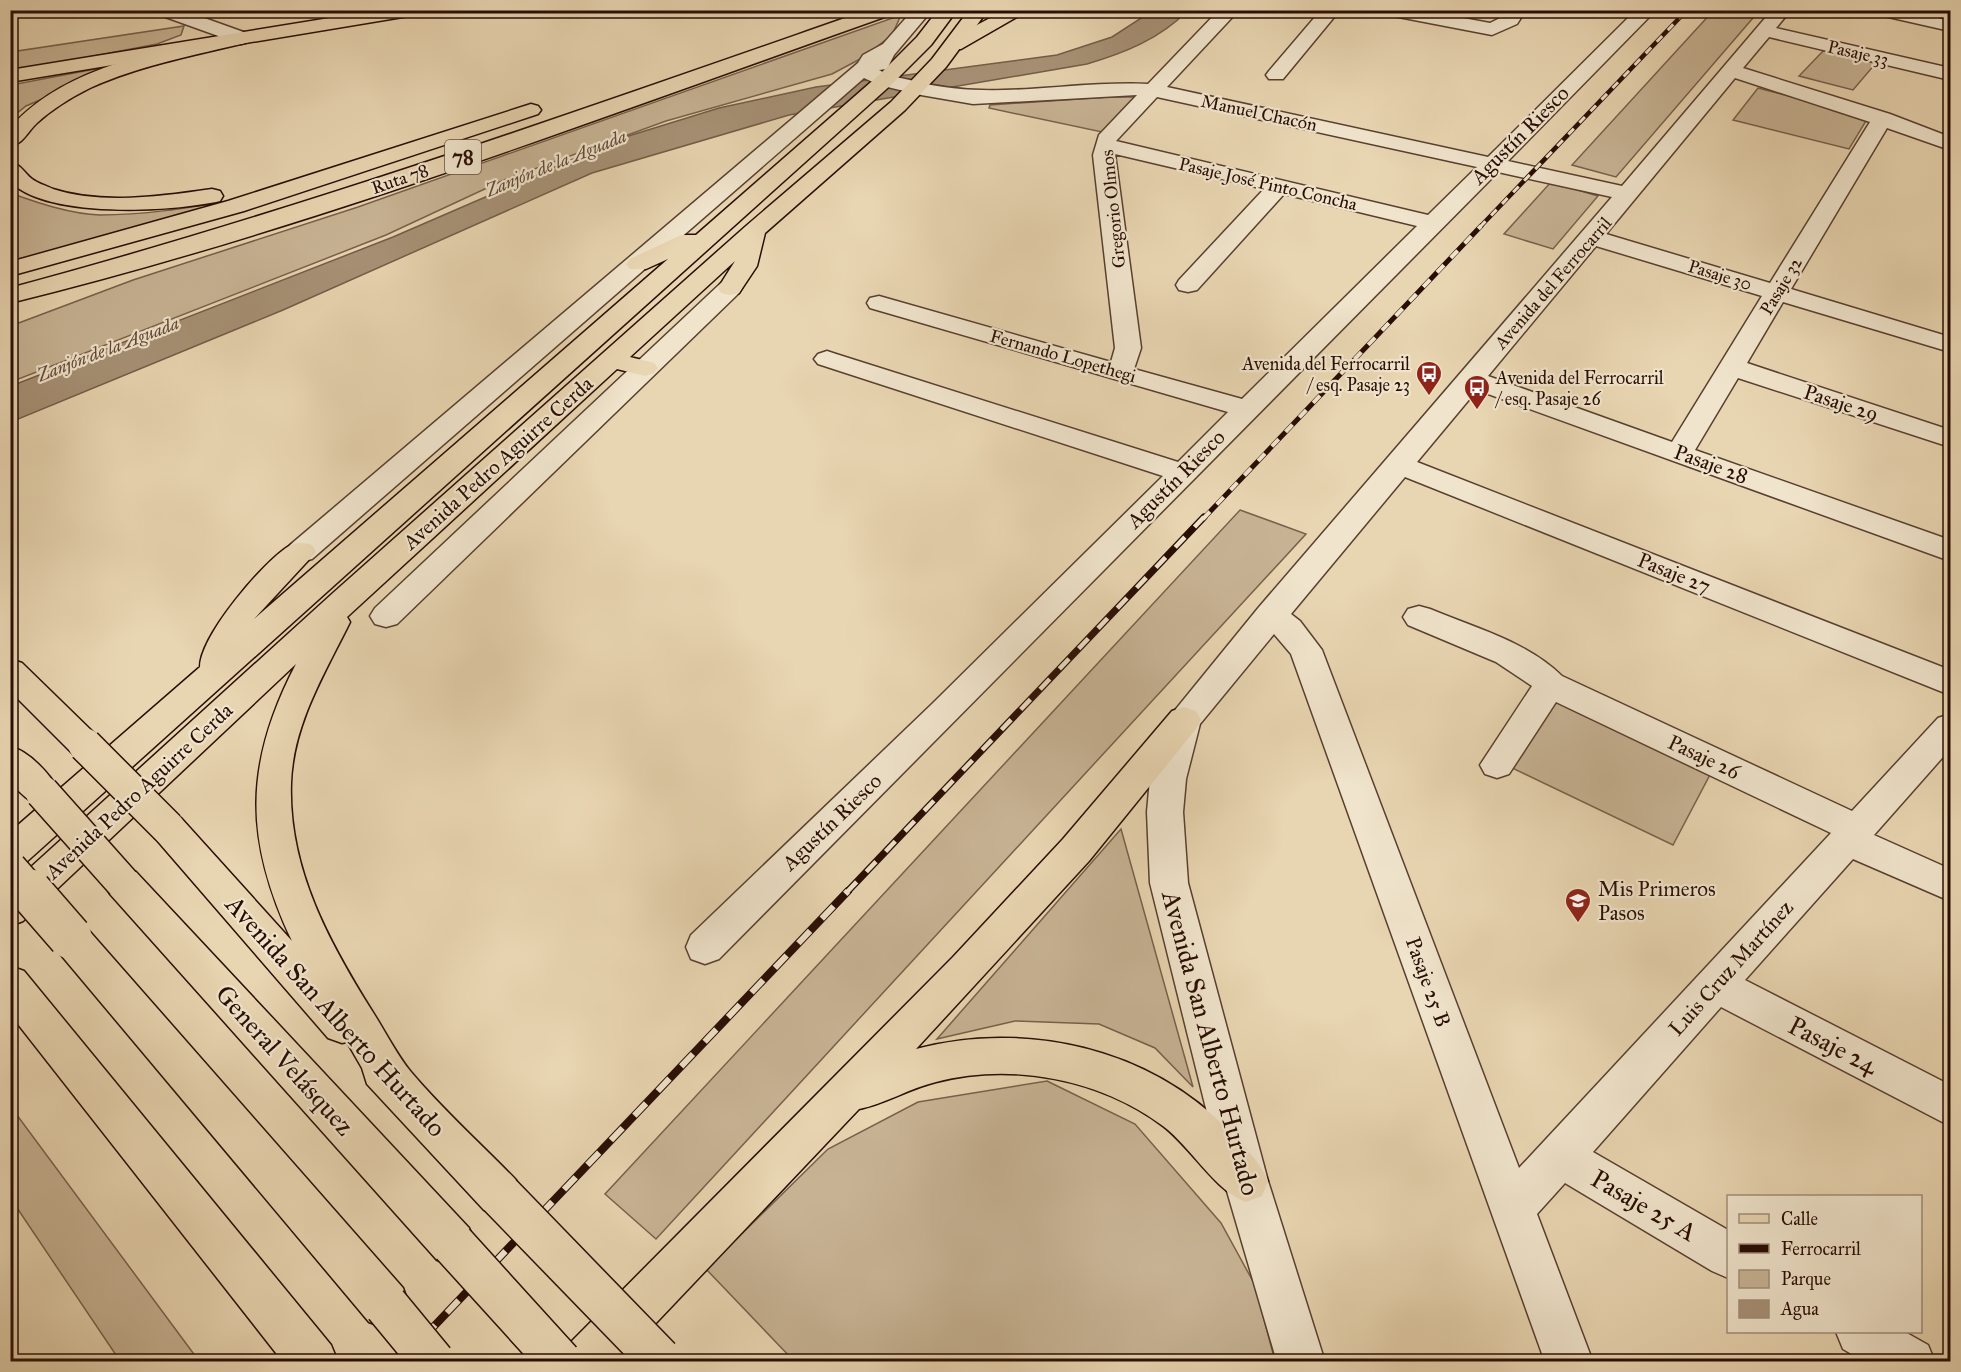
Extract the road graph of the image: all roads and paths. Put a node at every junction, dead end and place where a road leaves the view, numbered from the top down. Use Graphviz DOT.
graph roads {
  1 [pos="163,10"];
  2 [pos="383,10"];
  3 [pos="415,10"];
  4 [pos="887,10"];
  5 [pos="923,10"];
  6 [pos="948,10"];
  7 [pos="979,10"];
  8 [pos="1020,10"];
  9 [pos="1230,10"];
  10 [pos="1331,10"];
  11 [pos="1388,10"];
  12 [pos="1517,10"];
  13 [pos="1647,10"];
  14 [pos="1782,10"];
  15 [pos="1881,10"];
  16 [pos="363,19"];
  17 [pos="1950,26"];
  18 [pos="1765,31"];
  19 [pos="242,38"];
  20 [pos="954,45"];
  21 [pos="1732,71"];
  22 [pos="875,72"];
  23 [pos="1950,74"];
  24 [pos="1276,75"];
  25 [pos="10,76"];
  26 [pos="1153,90"];
  27 [pos="910,95"];
  28 [pos="551,103"];
  29 [pos="1883,118"];
  30 [pos="10,141"];
  31 [pos="1950,144"];
  32 [pos="427,145"];
  33 [pos="1105,145"];
  34 [pos="1491,164"];
  35 [pos="10,168"];
  36 [pos="1279,186"];
  37 [pos="1629,194"];
  38 [pos="1432,223"];
  39 [pos="723,224"];
  40 [pos="754,231"];
  41 [pos="1592,237"];
  42 [pos="147,259"];
  43 [pos="638,264"];
  44 [pos="10,269"];
  45 [pos="1188,285"];
  46 [pos="730,288"];
  47 [pos="1777,292"];
  48 [pos="10,296"];
  49 [pos="879,303"];
  50 [pos="10,315"];
  51 [pos="1950,345"];
  52 [pos="827,359"];
  53 [pos="612,360"];
  54 [pos="1124,360"];
  55 [pos="1732,367"];
  56 [pos="645,368"];
  57 [pos="1471,379"];
  58 [pos="1246,409"];
  59 [pos="1950,439"];
  60 [pos="1679,453"];
  61 [pos="1398,464"];
  62 [pos="1182,473"];
  63 [pos="1950,551"];
  64 [pos="301,552"];
  65 [pos="344,601"];
  66 [pos="1269,615"];
  67 [pos="386,616"];
  68 [pos="1419,617"];
  69 [pos="10,671"];
  70 [pos="211,675"];
  71 [pos="1950,683"];
  72 [pos="1550,685"];
  73 [pos="1184,720"];
  74 [pos="1950,727"];
  75 [pos="10,759"];
  76 [pos="1497,765"];
  77 [pos="1853,835"];
  78 [pos="10,854"];
  79 [pos="10,868"];
  80 [pos="1950,886"];
  81 [pos="10,910"];
  82 [pos="705,947"];
  83 [pos="10,983"];
  84 [pos="1716,985"];
  85 [pos="396,1085"];
  86 [pos="844,1098"];
  87 [pos="1950,1106"];
  88 [pos="1559,1156"];
  89 [pos="1246,1180"];
  90 [pos="1512,1209"];
  91 [pos="1727,1254"];
  92 [pos="1862,1333"];
  93 [pos="661,1360"];
  94 [pos="314,1362"];
  95 [pos="433,1362"];
  96 [pos="560,1362"];
  97 [pos="585,1362"];
  98 [pos="1301,1362"];
  99 [pos="1569,1362"];
  100 [pos="1911,1362"];
  1 -- 19 [label="street"];
  2 -- 16 [label="street"];
  3 -- 16 [label="main road"];
  4 -- 42 [label="main road, Ruta 78 / 78"];
  5 -- 22 [label="street"];
  6 -- 22 [label="main road, Avenida Pedro Aguirre Cerda"];
  7 -- 20 [label="main road, Avenida Pedro Aguirre Cerda"];
  8 -- 20 [label="main road"];
  9 -- 26 [label="street, Gregorio Olmos"];
  10 -- 24 [label="street"];
  11 -- 12 [label="street"];
  13 -- 34 [label="street, Agustín Riesco"];
  14 -- 18 [label="street, Avenida del Ferrocarril"];
  15 -- 17 [label="street"];
  16 -- 19 [label="main road"];
  18 -- 21 [label="street, Avenida del Ferrocarril"];
  18 -- 23 [label="street, Pasaje 33"];
  19 -- 25 [label="main road"];
  19 -- 30 [label="main road"];
  20 -- 27 [label="main road, Avenida Pedro Aguirre Cerda"];
  21 -- 29 [label="street"];
  21 -- 37 [label="street, Avenida del Ferrocarril"];
  22 -- 27 [label="street, Manuel Chacón"];
  22 -- 39 [label="main road, Avenida Pedro Aguirre Cerda"];
  22 -- 43 [label="street, Avenida Pedro Aguirre Cerda"];
  26 -- 27 [label="street, Manuel Chacón"];
  26 -- 33 [label="street, Gregorio Olmos"];
  26 -- 34 [label="street, Manuel Chacón"];
  27 -- 40 [label="main road, Avenida Pedro Aguirre Cerda"];
  28 -- 32 [label="main road, Ruta 78 / 78"];
  29 -- 31 [label="street"];
  29 -- 47 [label="street, Pasaje 32"];
  32 -- 35 [label="main road"];
  32 -- 44 [label="main road, Ruta 78 / 78"];
  33 -- 36 [label="street, Pasaje José Pinto Concha"];
  33 -- 54 [label="street, Gregorio Olmos"];
  34 -- 37 [label="street, Manuel Chacón"];
  34 -- 38 [label="street, Agustín Riesco"];
  36 -- 38 [label="street, Pasaje José Pinto Concha"];
  36 -- 45 [label="street"];
  37 -- 41 [label="street, Avenida del Ferrocarril"];
  38 -- 58 [label="street, Agustín Riesco"];
  39 -- 43 [label="main road"];
  39 -- 70 [label="main road, Avenida Pedro Aguirre Cerda"];
  40 -- 46 [label="main road"];
  40 -- 53 [label="main road, Avenida Pedro Aguirre Cerda"];
  41 -- 47 [label="street, Pasaje 30"];
  41 -- 57 [label="street, Avenida del Ferrocarril"];
  42 -- 48 [label="main road, Ruta 78 / 78"];
  42 -- 50 [label="main road"];
  43 -- 64 [label="street, Avenida Pedro Aguirre Cerda"];
  46 -- 56 [label="street, Avenida Pedro Aguirre Cerda"];
  47 -- 51 [label="street, Pasaje 30"];
  47 -- 55 [label="street, Pasaje 32"];
  49 -- 54 [label="street, Fernando Lopethegi"];
  52 -- 62 [label="street"];
  53 -- 56 [label="main road"];
  53 -- 65 [label="main road, Avenida Pedro Aguirre Cerda"];
  54 -- 58 [label="street, Fernando Lopethegi"];
  55 -- 59 [label="street, Pasaje 29"];
  55 -- 60 [label="street, Pasaje 32"];
  56 -- 67 [label="street, Avenida Pedro Aguirre Cerda"];
  57 -- 60 [label="street, Pasaje 28"];
  57 -- 61 [label="street, Avenida del Ferrocarril"];
  58 -- 62 [label="street, Agustín Riesco"];
  60 -- 63 [label="street, Pasaje 28"];
  61 -- 66 [label="street, Avenida del Ferrocarril"];
  61 -- 71 [label="street, Pasaje 27"];
  62 -- 82 [label="street, Agustín Riesco"];
  64 -- 70 [label="main road"];
  65 -- 81 [label="main road, Avenida Pedro Aguirre Cerda"];
  65 -- 85 [label="main road"];
  66 -- 73 [label="street, Avenida del Ferrocarril"];
  66 -- 90 [label="street, Pasaje 25 B"];
  68 -- 72 [label="street, Pasaje 26"];
  69 -- 85 [label="main road, Avenida San Alberto Hurtado, bridge"];
  70 -- 78 [label="main road, Avenida Pedro Aguirre Cerda"];
  72 -- 76 [label="street"];
  72 -- 77 [label="street, Pasaje 26"];
  73 -- 86 [label="main road"];
  73 -- 89 [label="street, Avenida San Alberto Hurtado"];
  74 -- 77 [label="street, Luis Cruz Martínez"];
  75 -- 96 [label="main road, General Velásquez, bridge"];
  77 -- 80 [label="street, Pasaje 26"];
  77 -- 84 [label="street, Luis Cruz Martínez"];
  79 -- 95 [label="main road, bridge"];
  83 -- 94 [label="main road"];
  84 -- 87 [label="street, Pasaje 24"];
  84 -- 88 [label="street, Luis Cruz Martínez"];
  85 -- 93 [label="main road, Avenida San Alberto Hurtado, bridge"];
  86 -- 89 [label="main road"];
  86 -- 97 [label="main road"];
  88 -- 90 [label="street, Luis Cruz Martínez"];
  88 -- 91 [label="street, Pasaje 25 A"];
  89 -- 98 [label="street, Avenida San Alberto Hurtado"];
  90 -- 99 [label="street, Pasaje 25 B"];
  92 -- 100 [label="street"];
}
